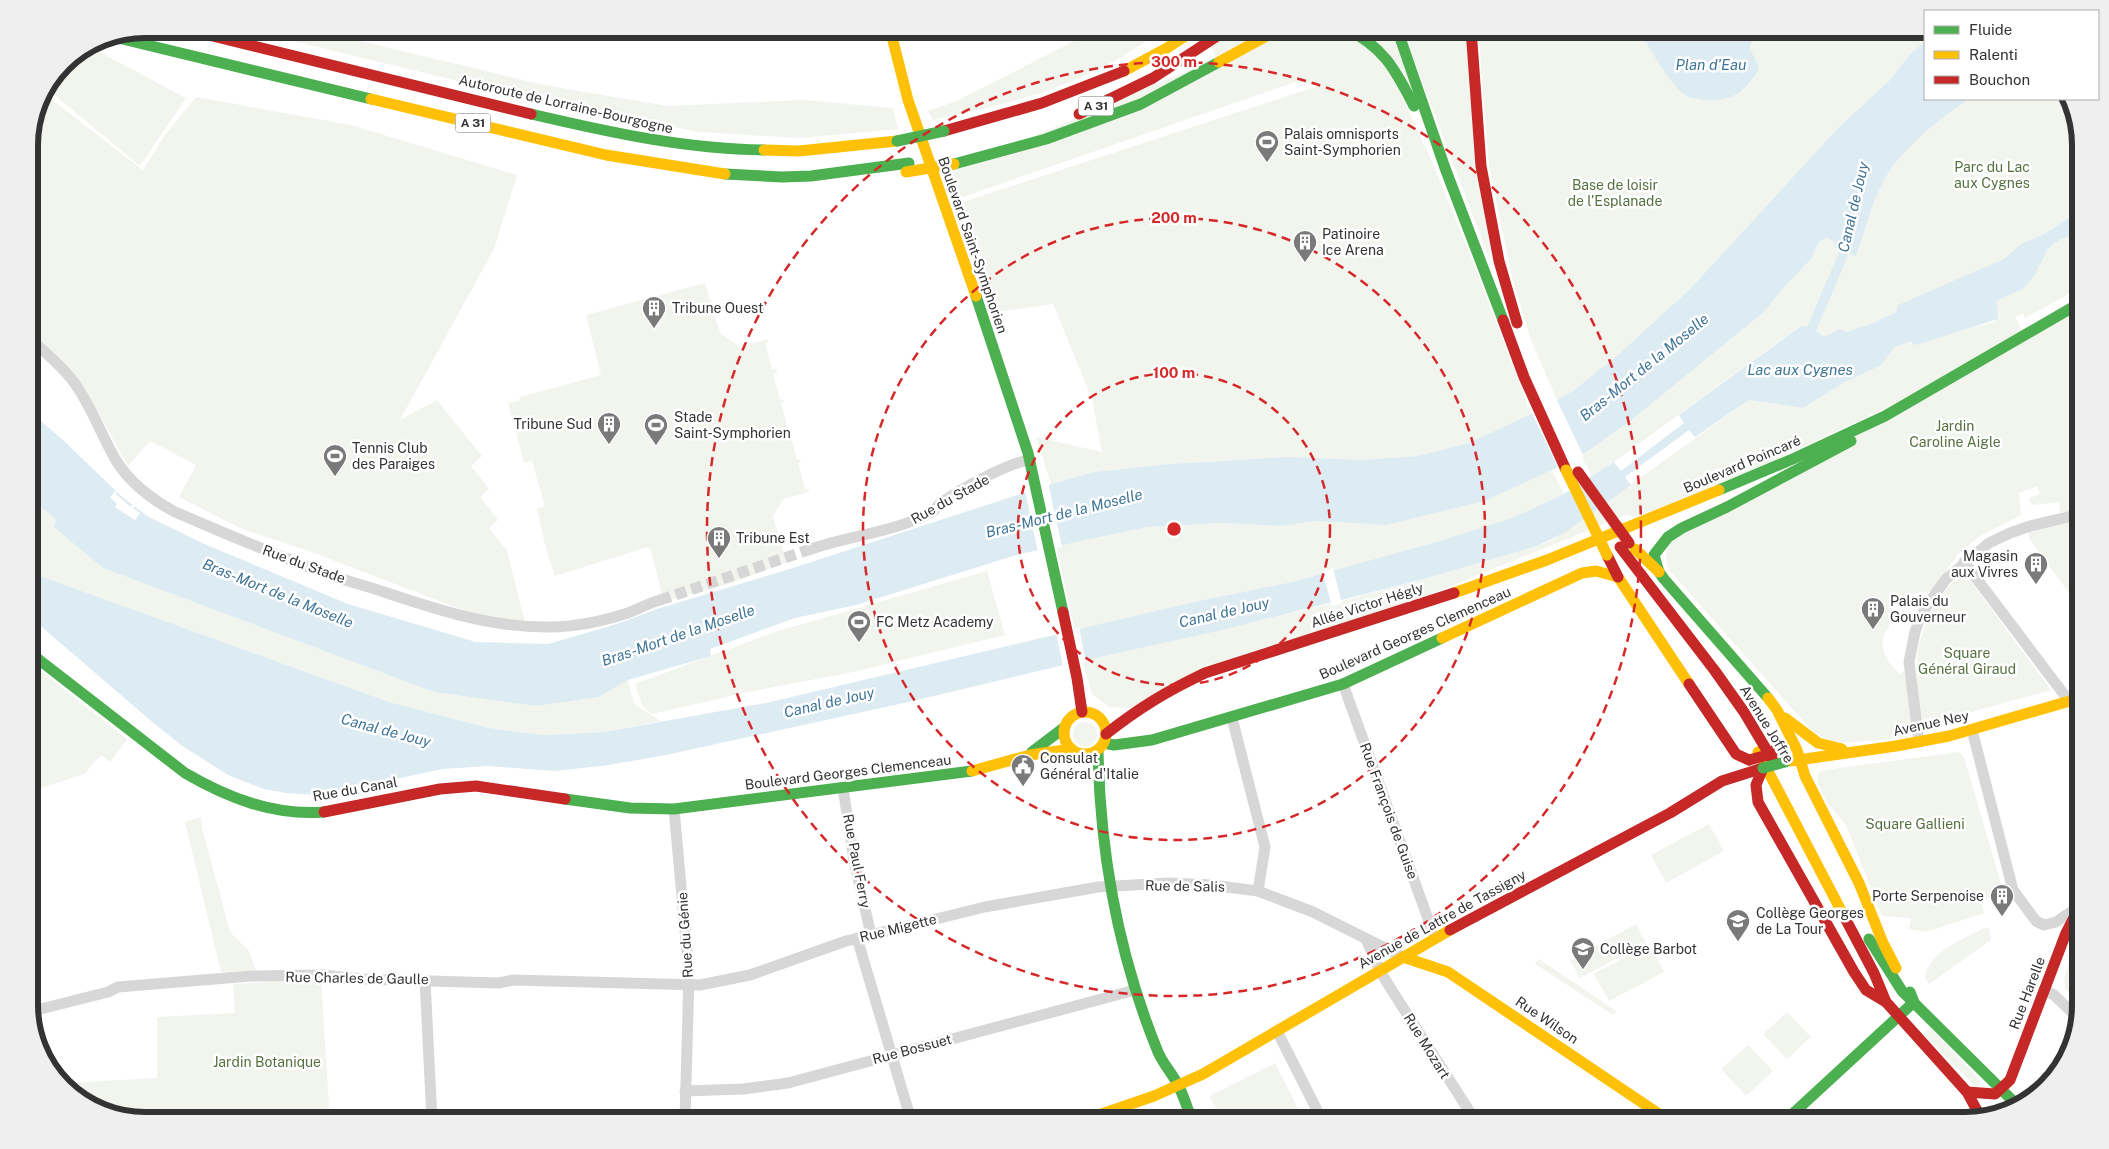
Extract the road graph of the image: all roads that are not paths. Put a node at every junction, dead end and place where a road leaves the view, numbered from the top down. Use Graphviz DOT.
graph roads {
  1 [pos="221,38"];
  2 [pos="892,38"];
  3 [pos="1180,38"];
  4 [pos="1214,38"];
  5 [pos="1262,38"];
  6 [pos="1363,38"];
  7 [pos="1400,38"];
  8 [pos="1471,38"];
  9 [pos="126,40"];
  10 [pos="1131,54"];
  11 [pos="1036,106"];
  12 [pos="1070,117"];
  13 [pos="1036,130"];
  14 [pos="952,159"];
  15 [pos="1445,168"];
  16 [pos="2071,307"];
  17 [pos="38,347"];
  18 [pos="1529,376"];
  19 [pos="1885,416"];
  20 [pos="1031,464"];
  21 [pos="2071,516"];
  22 [pos="1609,536"];
  23 [pos="811,548"];
  24 [pos="1618,549"];
  25 [pos="1964,562"];
  26 [pos="1659,572"];
  27 [pos="1618,577"];
  28 [pos="660,600"];
  29 [pos="38,659"];
  30 [pos="1343,684"];
  31 [pos="2072,696"];
  32 [pos="2072,700"];
  33 [pos="1138,709"];
  34 [pos="1777,710"];
  35 [pos="1082,712"];
  36 [pos="1099,718"];
  37 [pos="1232,718"];
  38 [pos="1783,722"];
  39 [pos="1065,727"];
  40 [pos="1972,730"];
  41 [pos="1103,742"];
  42 [pos="1919,742"];
  43 [pos="1730,747"];
  44 [pos="1071,748"];
  45 [pos="1863,751"];
  46 [pos="1082,754"];
  47 [pos="1025,757"];
  48 [pos="1800,760"];
  49 [pos="1780,763"];
  50 [pos="1753,766"];
  51 [pos="1722,782"];
  52 [pos="843,788"];
  53 [pos="1098,791"];
  54 [pos="674,809"];
  55 [pos="1113,886"];
  56 [pos="1258,891"];
  57 [pos="2072,911"];
  58 [pos="2072,921"];
  59 [pos="871,934"];
  60 [pos="857,938"];
  61 [pos="1435,938"];
  62 [pos="1366,939"];
  63 [pos="1403,957"];
  64 [pos="1380,971"];
  65 [pos="426,980"];
  66 [pos="688,985"];
  67 [pos="1136,990"];
  68 [pos="2044,990"];
  69 [pos="1886,1002"];
  70 [pos="1914,1002"];
  71 [pos="38,1010"];
  72 [pos="2072,1011"];
  73 [pos="1898,1018"];
  74 [pos="1277,1031"];
  75 [pos="891,1054"];
  76 [pos="1178,1085"];
  77 [pos="2001,1090"];
  78 [pos="686,1091"];
  79 [pos="1967,1092"];
  80 [pos="2012,1100"];
  81 [pos="1977,1111"];
  82 [pos="432,1112"];
  83 [pos="685,1112"];
  84 [pos="909,1112"];
  85 [pos="1107,1112"];
  86 [pos="1189,1112"];
  87 [pos="1318,1112"];
  88 [pos="1470,1112"];
  89 [pos="1656,1112"];
  90 [pos="1795,1112"];
  1 -- 11 [label="main road, Autoroute de Lorraine-Bourgogne / A 31, bridge"];
  2 -- 20 [label="main road, Boulevard Saint-Symphorien"];
  3 -- 11 [label="main road, Autoroute de Lorraine-Bourgogne / A 31"];
  4 -- 12 [label="main road, A 31"];
  5 -- 14 [label="main road"];
  6 -- 15 [label="main road"];
  7 -- 15 [label="main road"];
  8 -- 18 [label="main road"];
  9 -- 14 [label="main road, A 31, bridge"];
  10 -- 11 [label="main road"];
  13 -- 14 [label="main road"];
  15 -- 18 [label="main road"];
  16 -- 19 [label="main road, Boulevard Poincaré"];
  17 -- 28 [label="street, Rue du Stade"];
  18 -- 24 [label="main road, bridge"];
  18 -- 24 [label="main road, bridge"];
  19 -- 22 [label="main road, Boulevard Poincaré"];
  19 -- 26 [label="main road, Boulevard Poincaré"];
  20 -- 23 [label="street, Rue du Stade"];
  20 -- 35 [label="main road, Boulevard Saint-Symphorien"];
  21 -- 25 [label="street"];
  22 -- 33 [label="main road, Allée Victor Hégly"];
  24 -- 26 [label="main road, Avenue Joffre"];
  24 -- 27 [label="main road"];
  24 -- 49 [label="main road, Avenue Joffre"];
  24 -- 69 [label="main road, Avenue Joffre"];
  25 -- 31 [label="street"];
  25 -- 42 [label="street"];
  26 -- 34 [label="main road, Avenue Joffre"];
  27 -- 30 [label="main road, Boulevard Georges Clemenceau"];
  27 -- 43 [label="main road"];
  29 -- 54 [label="main road, Rue du Canal"];
  30 -- 37 [label="main road, Boulevard Georges Clemenceau"];
  30 -- 61 [label="street, Rue François de Guise"];
  32 -- 40 [label="main road, Avenue Ney"];
  33 -- 36 [label="main road, Allée Victor Hégly"];
  33 -- 41 [label="main road, Allée Victor Hégly"];
  34 -- 38 [label="main road, Avenue Joffre"];
  34 -- 45 [label="main road"];
  35 -- 36 [label="main road"];
  35 -- 39 [label="main road"];
  36 -- 41 [label="main road"];
  37 -- 41 [label="main road, Boulevard Georges Clemenceau"];
  37 -- 56 [label="street"];
  38 -- 48 [label="main road, Avenue Joffre"];
  38 -- 50 [label="main road, bridge"];
  39 -- 44 [label="main road"];
  39 -- 47 [label="main road, Boulevard Georges Clemenceau"];
  40 -- 42 [label="main road, Avenue Ney"];
  40 -- 57 [label="street"];
  41 -- 46 [label="main road"];
  41 -- 53 [label="main road"];
  42 -- 45 [label="main road, Avenue Ney"];
  43 -- 50 [label="main road"];
  43 -- 51 [label="main road"];
  44 -- 46 [label="main road"];
  44 -- 47 [label="main road, Boulevard Georges Clemenceau"];
  45 -- 48 [label="main road, Avenue Ney"];
  46 -- 53 [label="main road"];
  47 -- 52 [label="main road, Boulevard Georges Clemenceau"];
  48 -- 49 [label="main road, Avenue Ney"];
  48 -- 70 [label="main road, Avenue Joffre"];
  49 -- 50 [label="main road, Avenue Ney, bridge"];
  49 -- 70 [label="main road, Avenue Joffre"];
  50 -- 51 [label="main road, Avenue de Lattre de Tassigny"];
  50 -- 69 [label="main road, Avenue Joffre"];
  51 -- 61 [label="main road, Avenue de Lattre de Tassigny"];
  52 -- 54 [label="main road, Boulevard Georges Clemenceau"];
  52 -- 59 [label="street, Rue Paul Ferry"];
  53 -- 55 [label="main road"];
  54 -- 66 [label="street, Rue du Génie"];
  55 -- 56 [label="street, Rue de Salis"];
  55 -- 59 [label="street, Rue Migette"];
  55 -- 67 [label="main road"];
  56 -- 62 [label="street, Rue de Salis"];
  58 -- 68 [label="main road, Rue Harelle"];
  59 -- 60 [label="street, Rue Migette"];
  60 -- 66 [label="street, Rue Migette"];
  60 -- 75 [label="street"];
  61 -- 63 [label="main road, Avenue de Lattre de Tassigny"];
  62 -- 63 [label="street, Rue de Salis"];
  62 -- 64 [label="street"];
  63 -- 64 [label="main road, Avenue de Lattre de Tassigny"];
  63 -- 89 [label="main road, Rue Wilson"];
  64 -- 74 [label="main road, Avenue de Lattre de Tassigny"];
  64 -- 88 [label="street, Rue Mozart"];
  65 -- 66 [label="street, Rue Charles de Gaulle"];
  65 -- 71 [label="street, Rue Charles de Gaulle"];
  65 -- 82 [label="street"];
  66 -- 78 [label="street, Rue du Génie"];
  67 -- 75 [label="street, Rue Bossuet"];
  67 -- 76 [label="main road"];
  68 -- 72 [label="street"];
  68 -- 77 [label="main road, Rue Harelle"];
  69 -- 73 [label="main road, Avenue Joffre"];
  70 -- 73 [label="main road"];
  70 -- 77 [label="main road, Avenue Joffre"];
  73 -- 79 [label="main road, Avenue Joffre"];
  73 -- 90 [label="main road"];
  74 -- 76 [label="main road, Avenue de Lattre de Tassigny"];
  74 -- 87 [label="street"];
  75 -- 78 [label="street, Rue Bossuet"];
  75 -- 84 [label="street"];
  76 -- 85 [label="main road, Avenue de Lattre de Tassigny"];
  76 -- 86 [label="main road"];
  77 -- 79 [label="main road"];
  77 -- 80 [label="main road, Avenue Joffre"];
  78 -- 83 [label="street, Rue du Génie"];
  79 -- 81 [label="main road, Avenue Joffre"];
}
